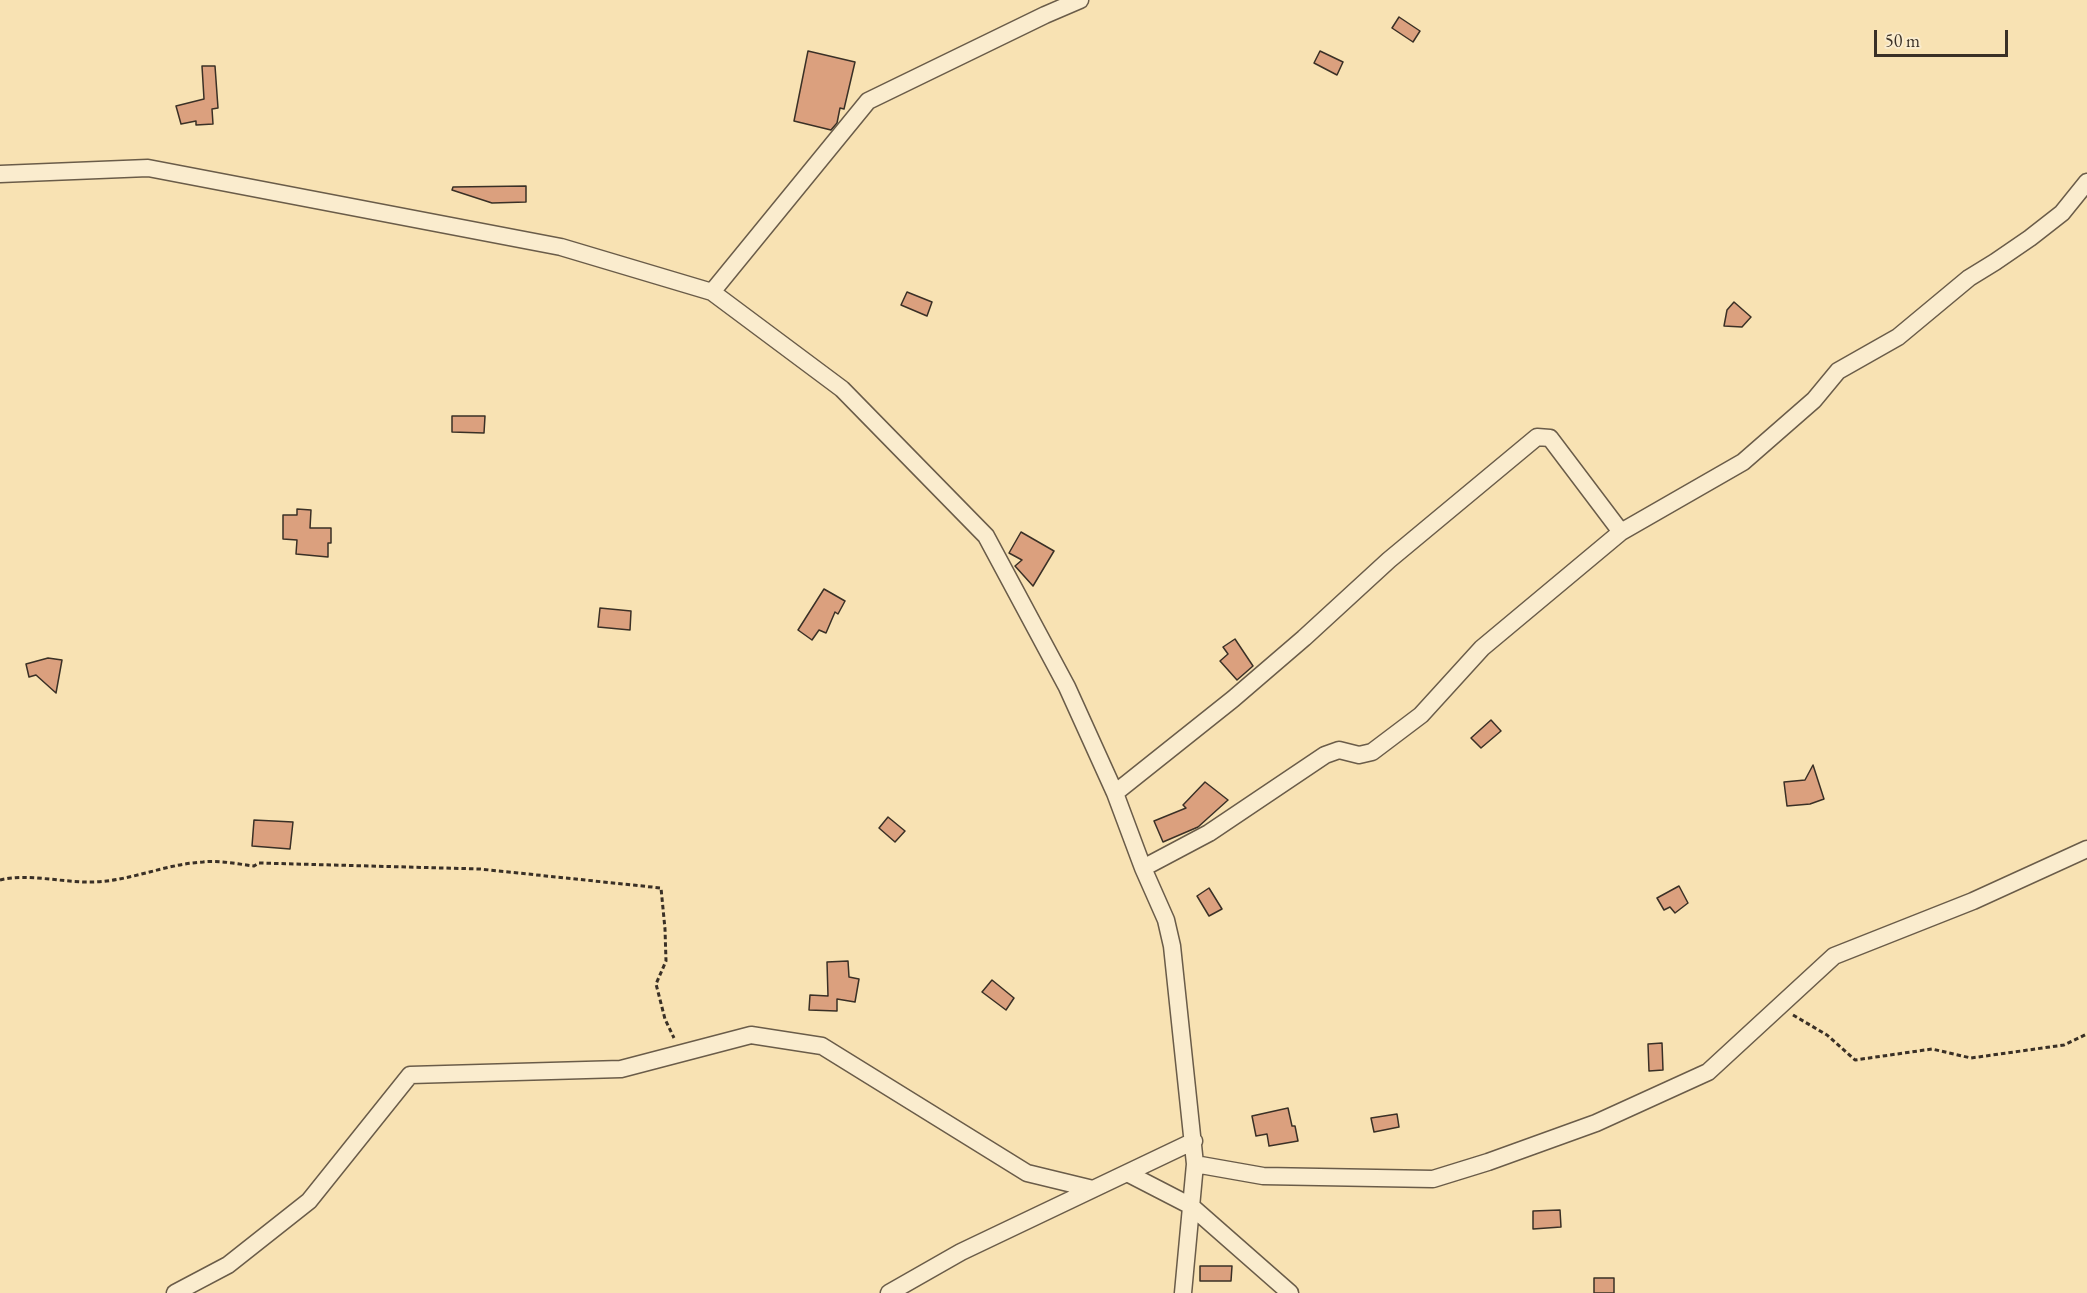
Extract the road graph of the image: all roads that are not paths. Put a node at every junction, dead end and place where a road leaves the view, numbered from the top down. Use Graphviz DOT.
graph roads {
  1 [pos="1080,0"];
  2 [pos="0,174"];
  3 [pos="2087,182"];
  4 [pos="712,292"];
  5 [pos="1621,532"];
  6 [pos="1115,793"];
  7 [pos="2087,849"];
  8 [pos="1143,868"];
  9 [pos="1194,1141"];
  10 [pos="1195,1164"];
  11 [pos="1127,1173"];
  12 [pos="1093,1189"];
  13 [pos="1191,1206"];
  14 [pos="175,1293"];
  15 [pos="890,1293"];
  16 [pos="1183,1293"];
  17 [pos="1290,1293"];
  1 -- 4 [label="street"];
  2 -- 4 [label="street"];
  3 -- 5 [label="street"];
  4 -- 6 [label="street"];
  5 -- 6 [label="street"];
  5 -- 8 [label="street"];
  6 -- 8 [label="street"];
  7 -- 10 [label="street"];
  8 -- 9 [label="street"];
  9 -- 10 [label="street"];
  9 -- 11 [label="street"];
  10 -- 13 [label="street"];
  11 -- 12 [label="street"];
  11 -- 13 [label="street"];
  12 -- 14 [label="street"];
  12 -- 15 [label="street"];
  13 -- 16 [label="street"];
  13 -- 17 [label="street"];
}
